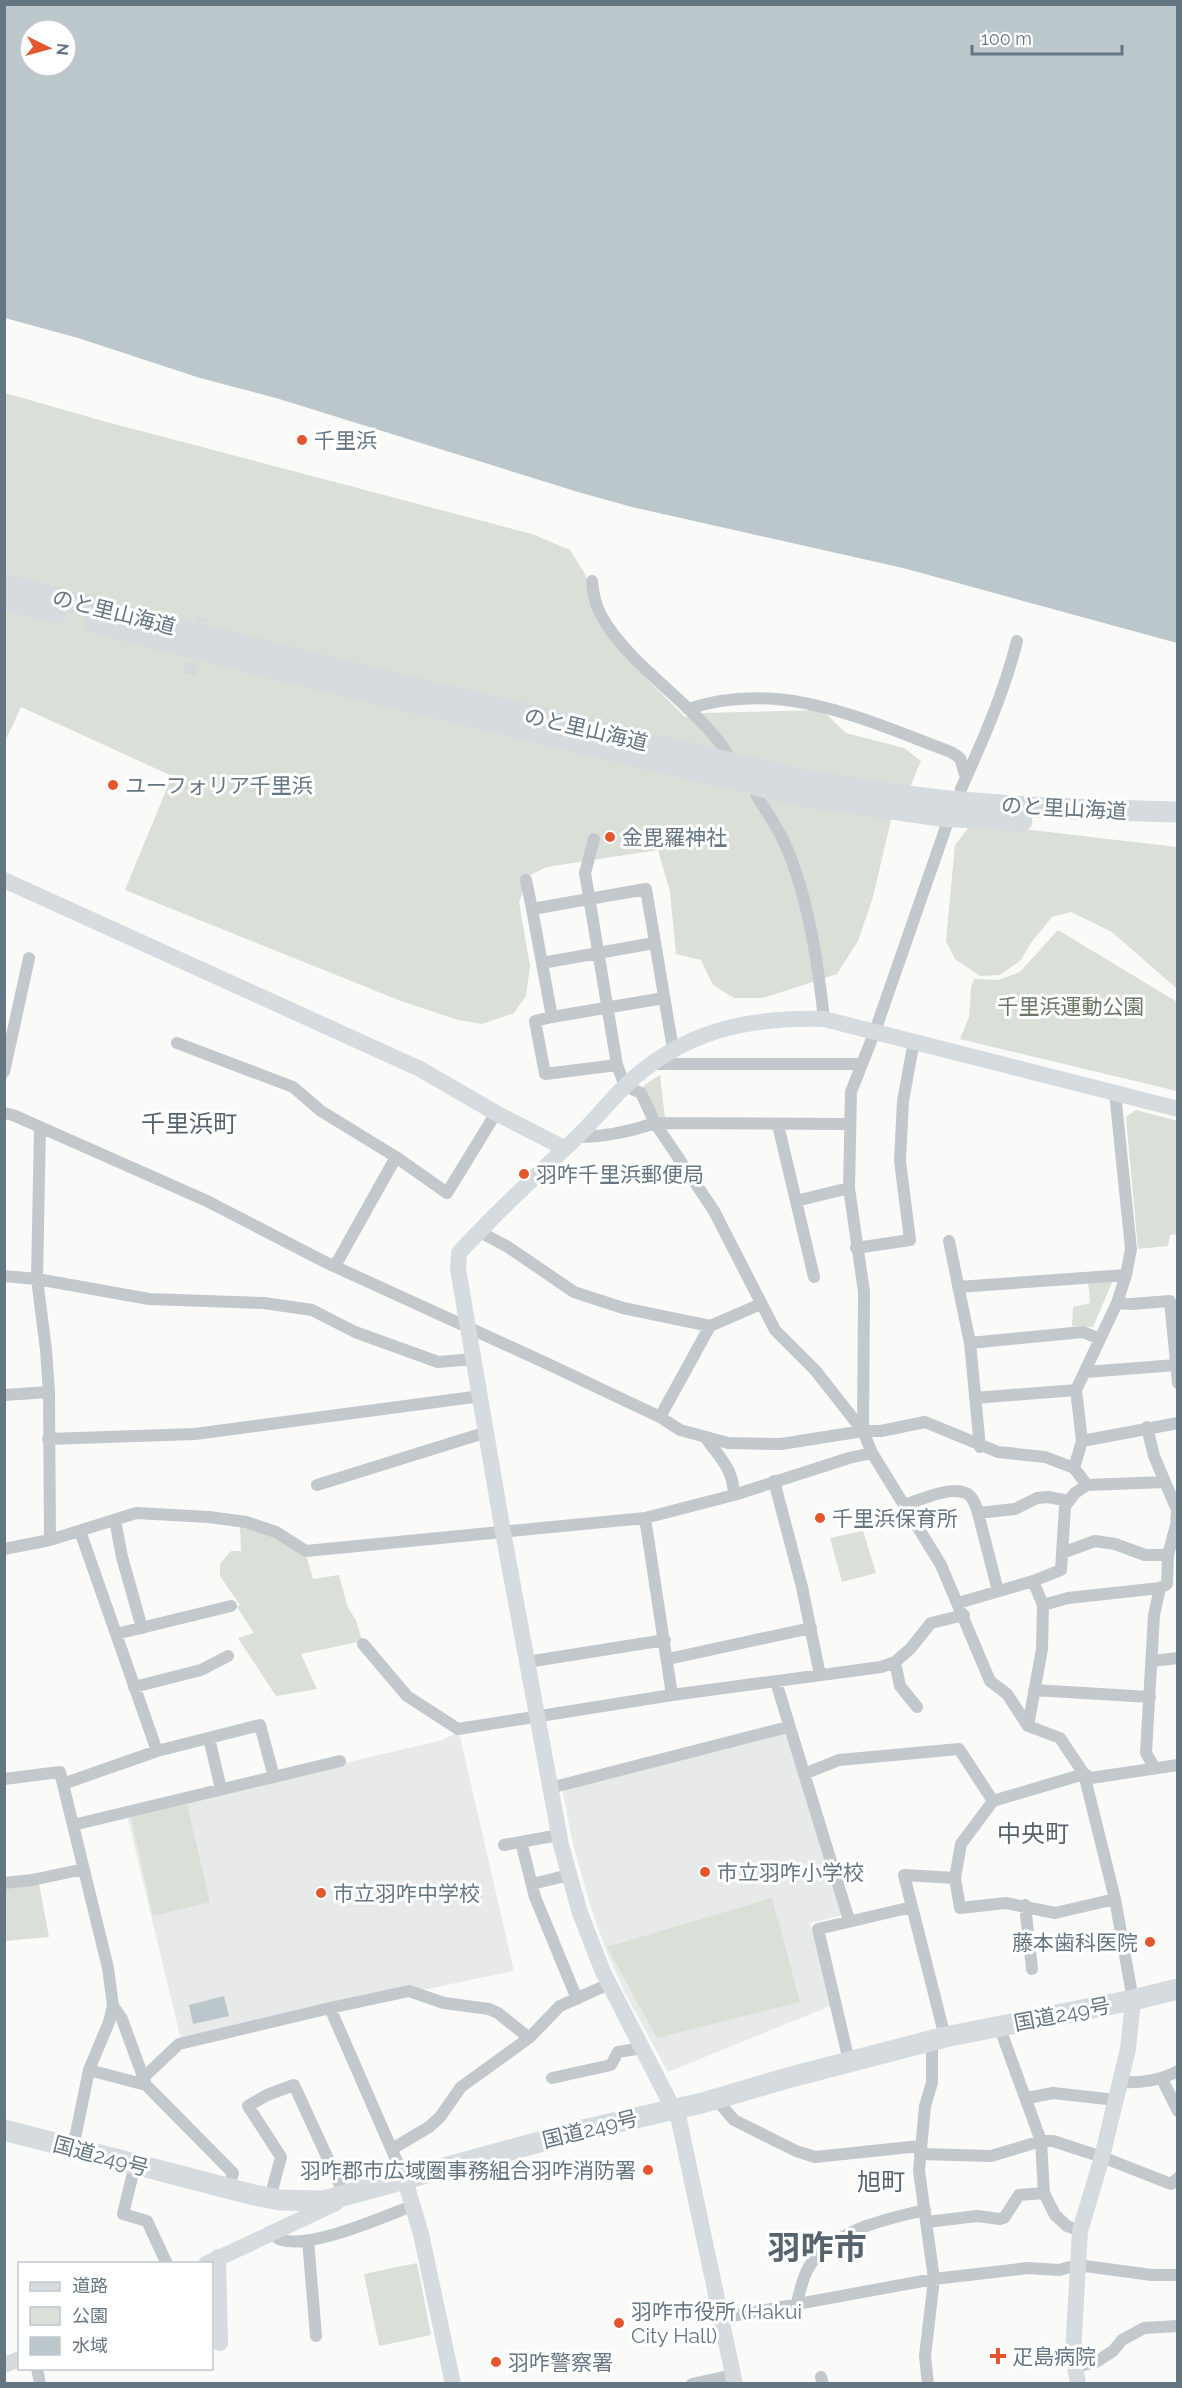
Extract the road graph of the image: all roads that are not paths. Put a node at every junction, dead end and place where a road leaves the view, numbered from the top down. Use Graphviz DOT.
graph roads {
  1 [pos="4,575"];
  2 [pos="592,581"];
  3 [pos="4,584"];
  4 [pos="9,601"];
  5 [pos="71,602"];
  6 [pos="1017,640"];
  7 [pos="688,709"];
  8 [pos="727,753"];
  9 [pos="756,795"];
  10 [pos="1178,812"];
  11 [pos="1178,826"];
  12 [pos="946,827"];
  13 [pos="594,840"];
  14 [pos="4,880"];
  15 [pos="526,880"];
  16 [pos="590,900"];
  17 [pos="532,909"];
  18 [pos="654,943"];
  19 [pos="599,954"];
  20 [pos="29,958"];
  21 [pos="542,963"];
  22 [pos="664,998"];
  23 [pos="608,1008"];
  24 [pos="552,1017"];
  25 [pos="824,1019"];
  26 [pos="875,1031"];
  27 [pos="914,1041"];
  28 [pos="177,1043"];
  29 [pos="673,1049"];
  30 [pos="652,1064"];
  31 [pos="861,1064"];
  32 [pos="617,1065"];
  33 [pos="4,1072"];
  34 [pos="625,1086"];
  35 [pos="1115,1092"];
  36 [pos="1178,1109"];
  37 [pos="4,1113"];
  38 [pos="496,1113"];
  39 [pos="655,1123"];
  40 [pos="849,1124"];
  41 [pos="778,1125"];
  42 [pos="40,1127"];
  43 [pos="577,1137"];
  44 [pos="564,1148"];
  45 [pos="396,1157"];
  46 [pos="849,1188"];
  47 [pos="796,1202"];
  48 [pos="480,1232"];
  49 [pos="949,1241"];
  50 [pos="856,1248"];
  51 [pos="335,1266"];
  52 [pos="1126,1275"];
  53 [pos="4,1276"];
  54 [pos="814,1277"];
  55 [pos="37,1279"];
  56 [pos="958,1287"];
  57 [pos="1117,1303"];
  58 [pos="761,1304"];
  59 [pos="710,1326"];
  60 [pos="470,1329"];
  61 [pos="1100,1339"];
  62 [pos="1176,1339"];
  63 [pos="970,1343"];
  64 [pos="474,1359"];
  65 [pos="1176,1365"];
  66 [pos="1086,1372"];
  67 [pos="1178,1383"];
  68 [pos="1076,1390"];
  69 [pos="49,1392"];
  70 [pos="4,1395"];
  71 [pos="481,1396"];
  72 [pos="975,1398"];
  73 [pos="660,1417"];
  74 [pos="1178,1423"];
  75 [pos="1147,1427"];
  76 [pos="863,1431"];
  77 [pos="487,1432"];
  78 [pos="706,1438"];
  79 [pos="48,1439"];
  80 [pos="1082,1441"];
  81 [pos="980,1447"];
  82 [pos="872,1453"];
  83 [pos="1074,1468"];
  84 [pos="774,1481"];
  85 [pos="1164,1482"];
  86 [pos="317,1485"];
  87 [pos="1087,1485"];
  88 [pos="734,1495"];
  89 [pos="1069,1501"];
  90 [pos="904,1505"];
  91 [pos="978,1513"];
  92 [pos="645,1518"];
  93 [pos="115,1520"];
  94 [pos="1177,1525"];
  95 [pos="80,1531"];
  96 [pos="503,1532"];
  97 [pos="50,1540"];
  98 [pos="4,1549"];
  99 [pos="1062,1552"];
  100 [pos="1168,1555"];
  101 [pos="1033,1581"];
  102 [pos="1168,1585"];
  103 [pos="998,1591"];
  104 [pos="958,1603"];
  105 [pos="1043,1605"];
  106 [pos="231,1606"];
  107 [pos="964,1615"];
  108 [pos="142,1628"];
  109 [pos="811,1628"];
  110 [pos="116,1634"];
  111 [pos="665,1640"];
  112 [pos="363,1644"];
  113 [pos="228,1656"];
  114 [pos="1178,1658"];
  115 [pos="668,1659"];
  116 [pos="1152,1661"];
  117 [pos="527,1662"];
  118 [pos="895,1662"];
  119 [pos="820,1675"];
  120 [pos="776,1682"];
  121 [pos="134,1687"];
  122 [pos="1034,1690"];
  123 [pos="672,1695"];
  124 [pos="1150,1697"];
  125 [pos="917,1707"];
  126 [pos="537,1716"];
  127 [pos="1028,1726"];
  128 [pos="788,1727"];
  129 [pos="208,1738"];
  130 [pos="157,1751"];
  131 [pos="340,1761"];
  132 [pos="1178,1765"];
  133 [pos="1154,1767"];
  134 [pos="804,1774"];
  135 [pos="1084,1774"];
  136 [pos="274,1777"];
  137 [pos="4,1779"];
  138 [pos="63,1784"];
  139 [pos="549,1788"];
  140 [pos="221,1789"];
  141 [pos="993,1801"];
  142 [pos="73,1825"];
  143 [pos="558,1835"];
  144 [pos="521,1842"];
  145 [pos="504,1845"];
  146 [pos="84,1869"];
  147 [pos="569,1875"];
  148 [pos="956,1878"];
  149 [pos="4,1883"];
  150 [pos="532,1884"];
  151 [pos="1115,1899"];
  152 [pos="1025,1905"];
  153 [pos="912,1907"];
  154 [pos="849,1920"];
  155 [pos="1032,1969"];
  156 [pos="609,1984"];
  157 [pos="1178,1989"];
  158 [pos="577,1999"];
  159 [pos="1133,2000"];
  160 [pos="113,2006"];
  161 [pos="330,2008"];
  162 [pos="999,2026"];
  163 [pos="529,2038"];
  164 [pos="939,2039"];
  165 [pos="642,2048"];
  166 [pos="849,2061"];
  167 [pos="89,2070"];
  168 [pos="1178,2071"];
  169 [pos="552,2078"];
  170 [pos="1162,2079"];
  171 [pos="145,2081"];
  172 [pos="1120,2082"];
  173 [pos="1027,2098"];
  174 [pos="716,2099"];
  175 [pos="1116,2100"];
  176 [pos="675,2109"];
  177 [pos="1178,2111"];
  178 [pos="4,2130"];
  179 [pos="1041,2141"];
  180 [pos="73,2148"];
  181 [pos="392,2149"];
  182 [pos="920,2150"];
  183 [pos="1102,2157"];
  184 [pos="135,2165"];
  185 [pos="1178,2178"];
  186 [pos="405,2180"];
  187 [pos="228,2188"];
  188 [pos="1044,2193"];
  189 [pos="352,2194"];
  190 [pos="275,2199"];
  191 [pos="412,2206"];
  192 [pos="926,2216"];
  193 [pos="1080,2231"];
  194 [pos="271,2232"];
  195 [pos="308,2240"];
  196 [pos="212,2260"];
  197 [pos="166,2262"];
  198 [pos="1077,2265"];
  199 [pos="213,2270"];
  200 [pos="1178,2275"];
  201 [pos="934,2279"];
  202 [pos="797,2302"];
  203 [pos="721,2318"];
  204 [pos="1178,2326"];
  205 [pos="316,2336"];
  206 [pos="220,2343"];
  207 [pos="18,2360"];
  208 [pos="4,2366"];
  209 [pos="1077,2375"];
  210 [pos="734,2379"];
  211 [pos="453,2384"];
  212 [pos="692,2384"];
  213 [pos="928,2384"];
  1 -- 5 [label="highway"];
  2 -- 7 [label="street"];
  3 -- 5 [label="highway, のと里山海道"];
  4 -- 11 [label="highway, のと里山海道"];
  5 -- 10 [label="highway, のと里山海道"];
  6 -- 7 [label="street"];
  7 -- 8 [label="street"];
  9 -- 25 [label="street"];
  12 -- 26 [label="street"];
  13 -- 16 [label="street"];
  14 -- 38 [label="street"];
  15 -- 17 [label="street"];
  16 -- 17 [label="street"];
  16 -- 18 [label="street"];
  16 -- 19 [label="street"];
  17 -- 21 [label="street"];
  18 -- 19 [label="street"];
  18 -- 22 [label="street"];
  19 -- 21 [label="street"];
  19 -- 23 [label="street"];
  20 -- 33 [label="street"];
  21 -- 24 [label="street"];
  22 -- 23 [label="street"];
  22 -- 29 [label="street"];
  23 -- 24 [label="street"];
  23 -- 32 [label="street"];
  24 -- 32 [label="street"];
  25 -- 26 [label="street"];
  25 -- 29 [label="street"];
  26 -- 27 [label="street"];
  26 -- 31 [label="street"];
  27 -- 35 [label="street"];
  27 -- 50 [label="street"];
  28 -- 45 [label="street"];
  29 -- 30 [label="street"];
  30 -- 31 [label="street"];
  30 -- 34 [label="street"];
  31 -- 40 [label="street"];
  32 -- 34 [label="street"];
  34 -- 39 [label="street"];
  34 -- 43 [label="street"];
  35 -- 36 [label="street"];
  35 -- 52 [label="street"];
  37 -- 42 [label="street"];
  38 -- 44 [label="street"];
  38 -- 45 [label="street"];
  39 -- 41 [label="street"];
  39 -- 43 [label="street"];
  39 -- 58 [label="street"];
  40 -- 41 [label="street"];
  40 -- 46 [label="street"];
  41 -- 47 [label="street"];
  42 -- 51 [label="street"];
  42 -- 55 [label="street"];
  43 -- 44 [label="street"];
  44 -- 48 [label="street"];
  45 -- 51 [label="street"];
  46 -- 47 [label="street"];
  46 -- 50 [label="street"];
  47 -- 54 [label="street"];
  48 -- 59 [label="street"];
  48 -- 60 [label="street"];
  49 -- 56 [label="street"];
  50 -- 76 [label="street"];
  51 -- 60 [label="street"];
  52 -- 56 [label="street"];
  52 -- 57 [label="street"];
  53 -- 55 [label="street"];
  55 -- 64 [label="street"];
  55 -- 69 [label="street"];
  56 -- 63 [label="street"];
  57 -- 61 [label="street"];
  57 -- 62 [label="street"];
  58 -- 59 [label="street"];
  58 -- 76 [label="street"];
  59 -- 73 [label="street"];
  60 -- 64 [label="street"];
  60 -- 73 [label="street"];
  61 -- 63 [label="street"];
  61 -- 66 [label="street"];
  62 -- 65 [label="street"];
  63 -- 72 [label="street"];
  64 -- 71 [label="street"];
  65 -- 66 [label="street"];
  65 -- 67 [label="street"];
  66 -- 68 [label="street"];
  68 -- 72 [label="street"];
  68 -- 80 [label="street"];
  69 -- 70 [label="street"];
  69 -- 79 [label="street"];
  71 -- 77 [label="street"];
  71 -- 79 [label="street"];
  72 -- 81 [label="street"];
  73 -- 78 [label="street"];
  74 -- 75 [label="street"];
  75 -- 80 [label="street"];
  75 -- 85 [label="street"];
  76 -- 78 [label="street"];
  76 -- 81 [label="street"];
  76 -- 82 [label="street"];
  77 -- 86 [label="street"];
  77 -- 96 [label="street"];
  78 -- 88 [label="street"];
  79 -- 97 [label="street"];
  80 -- 83 [label="street"];
  81 -- 83 [label="street"];
  82 -- 84 [label="street"];
  82 -- 90 [label="street"];
  83 -- 87 [label="street"];
  84 -- 88 [label="street"];
  84 -- 109 [label="street"];
  85 -- 87 [label="street"];
  85 -- 94 [label="street"];
  87 -- 89 [label="street"];
  88 -- 92 [label="street"];
  89 -- 91 [label="street"];
  89 -- 99 [label="street"];
  90 -- 91 [label="street"];
  90 -- 104 [label="street"];
  91 -- 103 [label="street"];
  92 -- 96 [label="street"];
  92 -- 111 [label="street"];
  93 -- 95 [label="street"];
  93 -- 96 [label="street"];
  93 -- 108 [label="street"];
  94 -- 100 [label="street"];
  95 -- 97 [label="street"];
  95 -- 110 [label="street"];
  96 -- 117 [label="street"];
  97 -- 98 [label="street"];
  99 -- 100 [label="street"];
  99 -- 101 [label="street"];
  100 -- 102 [label="street"];
  101 -- 103 [label="street"];
  101 -- 105 [label="street"];
  102 -- 105 [label="street"];
  102 -- 116 [label="street"];
  103 -- 104 [label="street"];
  104 -- 107 [label="street"];
  105 -- 122 [label="street"];
  106 -- 108 [label="street"];
  107 -- 118 [label="street"];
  107 -- 127 [label="street"];
  108 -- 110 [label="street"];
  109 -- 115 [label="street"];
  109 -- 119 [label="street"];
  110 -- 121 [label="street"];
  111 -- 115 [label="street"];
  111 -- 117 [label="street"];
  112 -- 126 [label="street"];
  113 -- 121 [label="street"];
  114 -- 116 [label="street"];
  115 -- 123 [label="street"];
  116 -- 124 [label="street"];
  117 -- 126 [label="street"];
  118 -- 119 [label="street"];
  118 -- 125 [label="street"];
  119 -- 120 [label="street"];
  120 -- 123 [label="street"];
  120 -- 128 [label="street"];
  121 -- 130 [label="street"];
  122 -- 124 [label="street"];
  122 -- 127 [label="street"];
  123 -- 126 [label="street"];
  124 -- 133 [label="street"];
  126 -- 139 [label="street"];
  127 -- 135 [label="street"];
  128 -- 134 [label="street"];
  128 -- 139 [label="street"];
  129 -- 130 [label="street"];
  129 -- 136 [label="street"];
  129 -- 140 [label="street"];
  130 -- 138 [label="street"];
  131 -- 136 [label="street"];
  132 -- 133 [label="street"];
  133 -- 135 [label="street"];
  134 -- 141 [label="street"];
  134 -- 154 [label="street"];
  135 -- 141 [label="street"];
  135 -- 151 [label="street"];
  136 -- 140 [label="street"];
  137 -- 138 [label="street"];
  138 -- 142 [label="street"];
  139 -- 143 [label="street"];
  140 -- 142 [label="street"];
  141 -- 148 [label="street"];
  142 -- 146 [label="street"];
  143 -- 144 [label="street"];
  143 -- 147 [label="street"];
  144 -- 145 [label="street"];
  144 -- 150 [label="street"];
  146 -- 149 [label="street"];
  146 -- 160 [label="street"];
  147 -- 150 [label="street"];
  147 -- 156 [label="street"];
  148 -- 152 [label="street"];
  148 -- 153 [label="street"];
  150 -- 158 [label="street"];
  151 -- 152 [label="street"];
  151 -- 159 [label="street"];
  152 -- 155 [label="street"];
  153 -- 154 [label="street"];
  153 -- 164 [label="street"];
  154 -- 166 [label="street"];
  156 -- 158 [label="street"];
  156 -- 165 [label="street"];
  157 -- 159 [label="highway, 国道249号"];
  158 -- 163 [label="street"];
  159 -- 162 [label="highway, 国道249号"];
  159 -- 172 [label="street"];
  160 -- 167 [label="street"];
  160 -- 171 [label="street"];
  161 -- 163 [label="street"];
  161 -- 171 [label="street"];
  161 -- 181 [label="street"];
  162 -- 164 [label="highway, 国道249号"];
  162 -- 173 [label="street"];
  163 -- 181 [label="street"];
  164 -- 166 [label="highway, 国道249号"];
  164 -- 182 [label="street"];
  165 -- 169 [label="street"];
  165 -- 176 [label="street"];
  166 -- 174 [label="highway, 国道249号"];
  167 -- 171 [label="street"];
  167 -- 180 [label="street"];
  168 -- 170 [label="street"];
  170 -- 172 [label="street"];
  170 -- 177 [label="street"];
  171 -- 187 [label="street"];
  172 -- 175 [label="street"];
  173 -- 175 [label="street"];
  173 -- 179 [label="street"];
  174 -- 176 [label="highway, 国道249号"];
  174 -- 182 [label="street"];
  175 -- 183 [label="street"];
  176 -- 186 [label="highway, 国道249号"];
  176 -- 203 [label="street"];
  178 -- 180 [label="highway, 国道249号"];
  179 -- 182 [label="street"];
  179 -- 183 [label="street"];
  179 -- 188 [label="street"];
  180 -- 184 [label="highway, 国道249号"];
  181 -- 186 [label="street"];
  182 -- 192 [label="street"];
  183 -- 185 [label="street"];
  183 -- 193 [label="street"];
  184 -- 187 [label="highway, 国道249号"];
  184 -- 197 [label="street"];
  186 -- 189 [label="highway, 国道249号"];
  186 -- 191 [label="street"];
  187 -- 190 [label="highway, 国道249号"];
  188 -- 192 [label="street"];
  188 -- 193 [label="street"];
  189 -- 190 [label="highway, 国道249号"];
  189 -- 190 [label="street"];
  189 -- 194 [label="street"];
  190 -- 194 [label="street"];
  191 -- 195 [label="street"];
  191 -- 211 [label="street"];
  192 -- 201 [label="street"];
  192 -- 202 [label="street"];
  193 -- 198 [label="street"];
  194 -- 195 [label="street"];
  194 -- 196 [label="street"];
  195 -- 205 [label="street"];
  198 -- 200 [label="street"];
  198 -- 201 [label="street"];
  198 -- 209 [label="street"];
  199 -- 206 [label="street"];
  201 -- 202 [label="street"];
  201 -- 213 [label="street"];
  202 -- 203 [label="street"];
  203 -- 210 [label="street"];
  204 -- 209 [label="street"];
  207 -- 208 [label="street"];
  210 -- 212 [label="street"];
}
